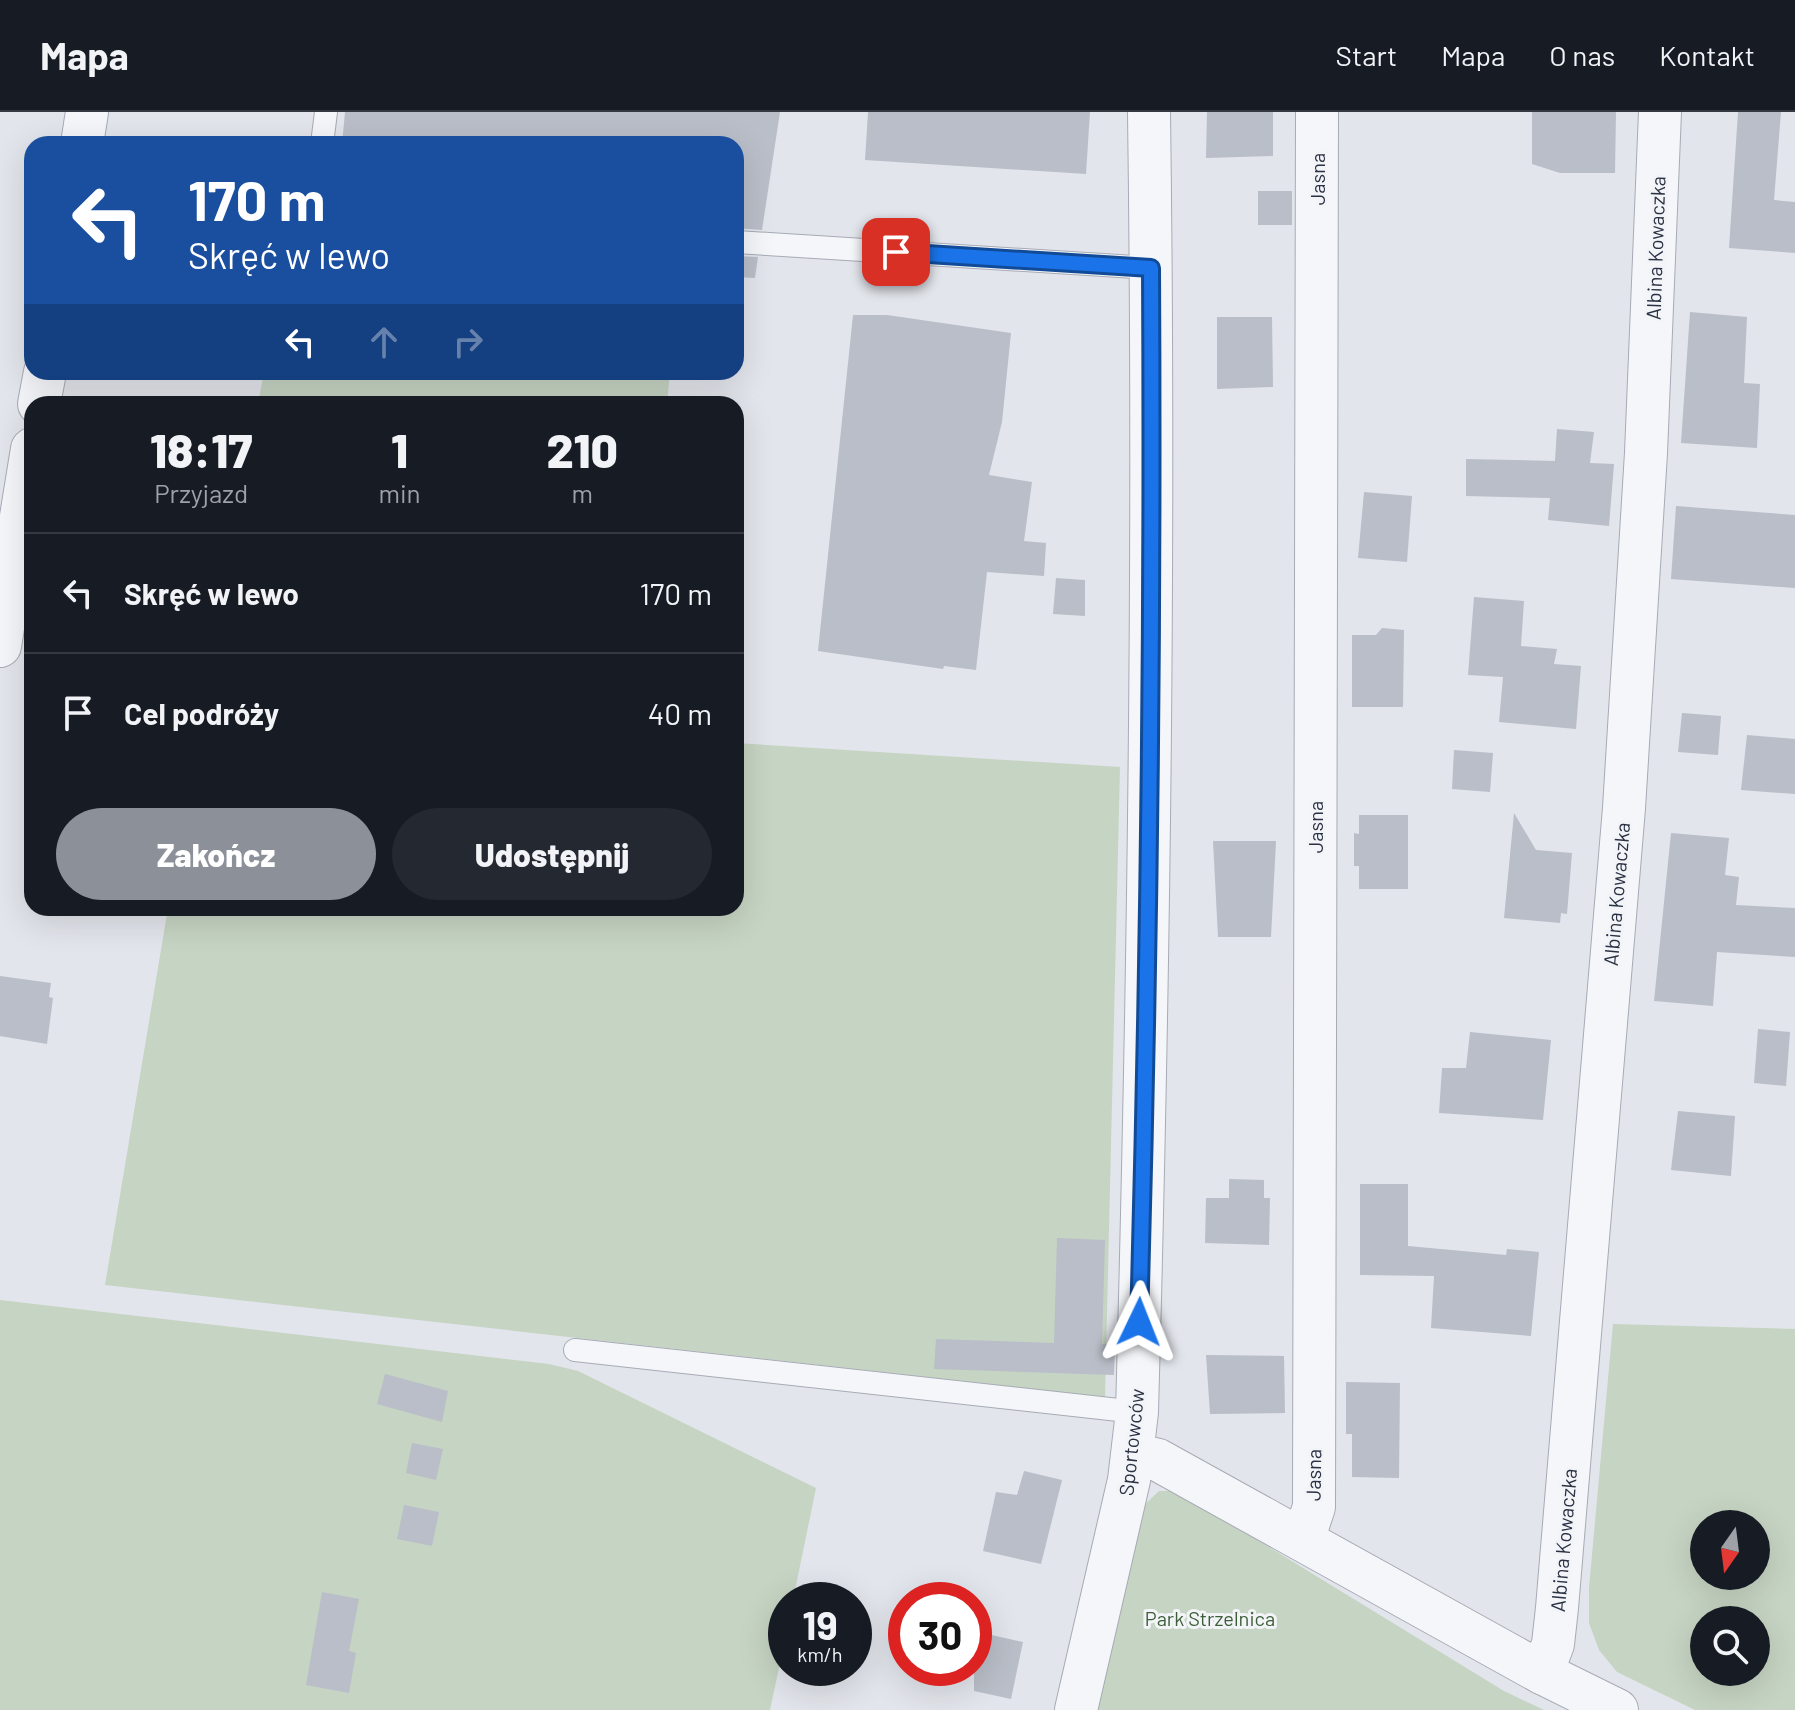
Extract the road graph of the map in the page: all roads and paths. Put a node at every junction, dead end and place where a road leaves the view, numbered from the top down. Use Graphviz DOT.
graph roads {
  1 [pos="87,112"];
  2 [pos="326,112"];
  3 [pos="1149,112"];
  4 [pos="1317,112"];
  5 [pos="1660,112"];
  6 [pos="83,136"];
  7 [pos="323,136"];
  8 [pos="744,243"];
  9 [pos="1151,268"];
  10 [pos="24,498"];
  11 [pos="0,646"];
  12 [pos="575,1350"];
  13 [pos="1137,1412"];
  14 [pos="1133,1454"];
  15 [pos="1303,1540"];
  16 [pos="1542,1673"];
  17 [pos="1076,1710"];
  18 [pos="1617,1710"];
  1 -- 6 [label="street"];
  2 -- 7 [label="lane"];
  3 -- 9 [label="street, Sportowców"];
  4 -- 15 [label="street, Jasna"];
  5 -- 16 [label="street, Albina Kowaczka"];
  8 -- 9 [label="lane"];
  9 -- 13 [label="street, Sportowców"];
  10 -- 11 [label="street"];
  12 -- 13 [label="lane"];
  13 -- 14 [label="street, Sportowców"];
  14 -- 15 [label="street"];
  14 -- 17 [label="street, Sportowców"];
  15 -- 16 [label="street"];
  16 -- 18 [label="street"];
}
